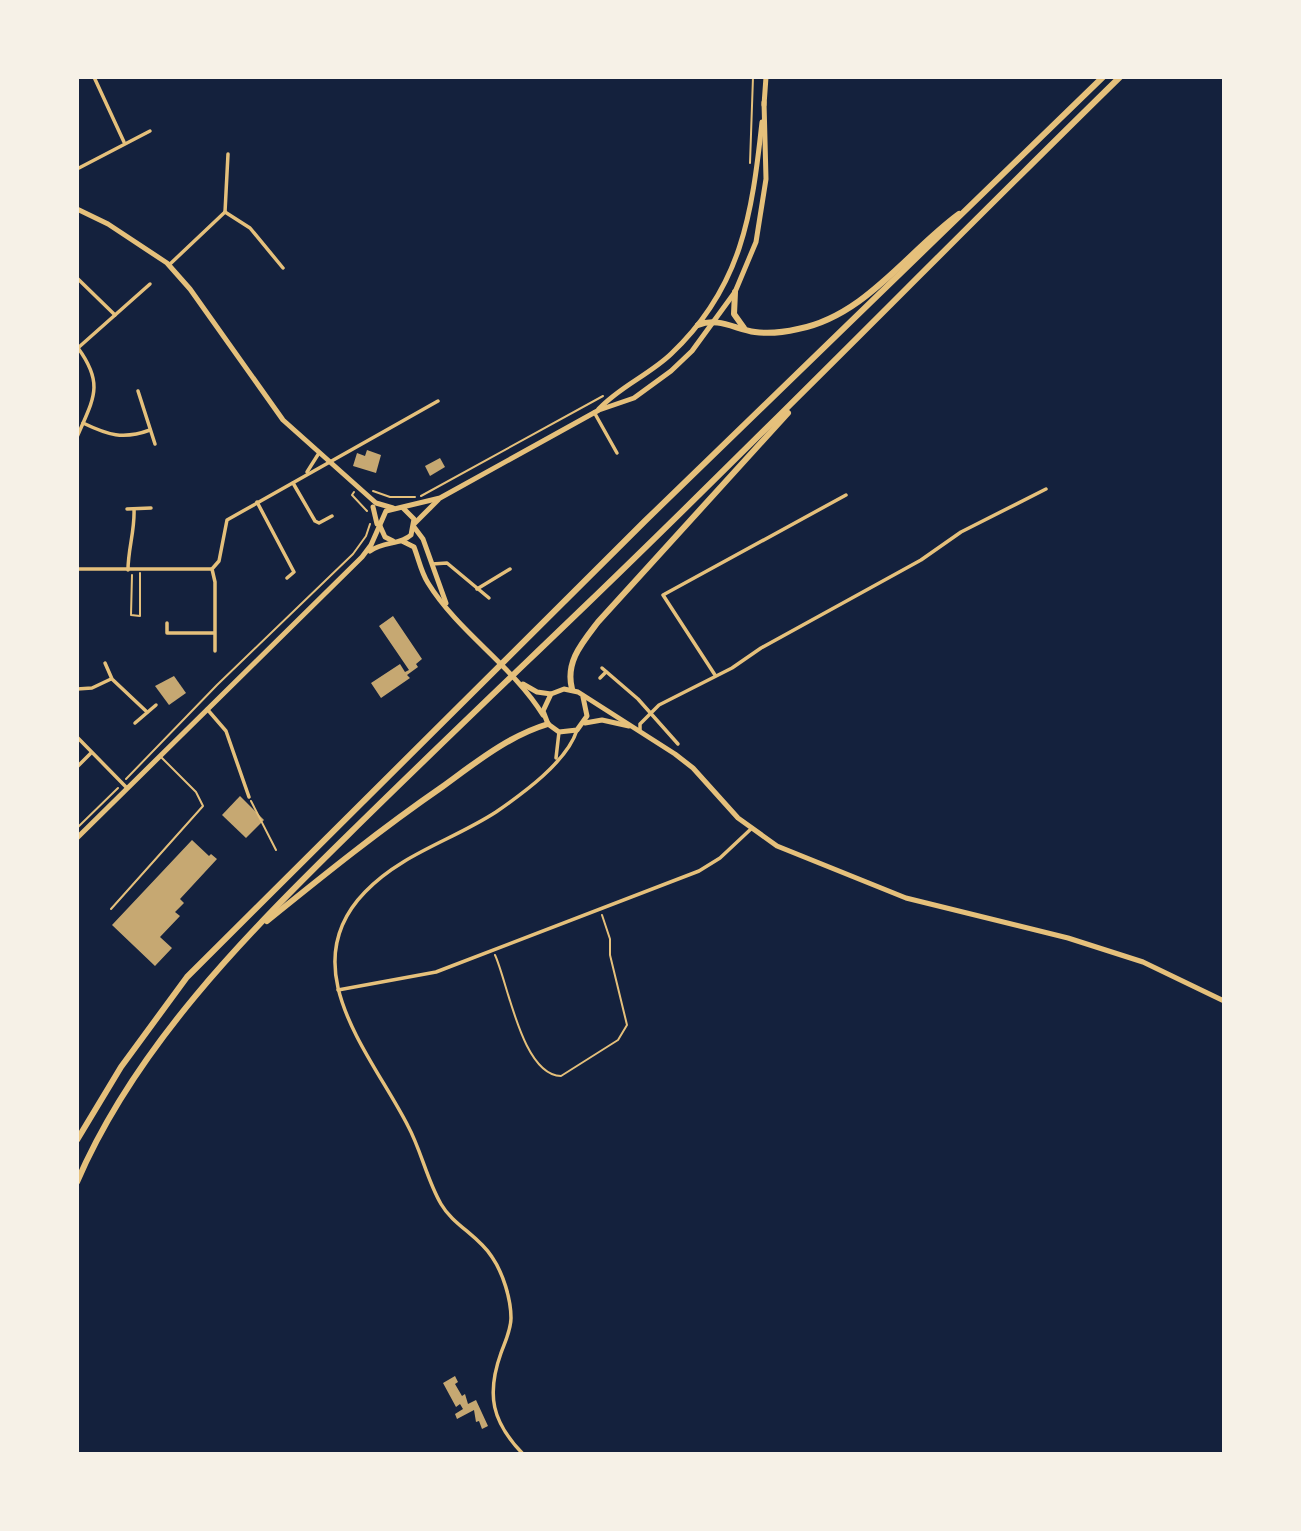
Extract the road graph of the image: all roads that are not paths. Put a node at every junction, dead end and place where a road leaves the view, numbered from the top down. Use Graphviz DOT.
graph roads {
  1 [pos="94,77"];
  2 [pos="766,77"];
  3 [pos="1103,77"];
  4 [pos="1120,77"];
  5 [pos="764,102"];
  6 [pos="150,131"];
  7 [pos="124,142"];
  8 [pos="228,154"];
  9 [pos="77,169"];
  10 [pos="978,200"];
  11 [pos="77,209"];
  12 [pos="225,212"];
  13 [pos="169,265"];
  14 [pos="283,268"];
  15 [pos="77,278"];
  16 [pos="150,284"];
  17 [pos="141,291"];
  18 [pos="736,292"];
  19 [pos="146,296"];
  20 [pos="116,315"];
  21 [pos="716,322"];
  22 [pos="698,325"];
  23 [pos="747,330"];
  24 [pos="78,348"];
  25 [pos="820,376"];
  26 [pos="138,391"];
  27 [pos="438,401"];
  28 [pos="596,411"];
  29 [pos="83,423"];
  30 [pos="150,430"];
  31 [pos="77,437"];
  32 [pos="155,443"];
  33 [pos="319,453"];
  34 [pos="617,453"];
  35 [pos="328,462"];
  36 [pos="306,474"];
  37 [pos="293,483"];
  38 [pos="1046,489"];
  39 [pos="367,491"];
  40 [pos="846,495"];
  41 [pos="440,498"];
  42 [pos="257,502"];
  43 [pos="373,507"];
  44 [pos="396,507"];
  45 [pos="151,508"];
  46 [pos="127,509"];
  47 [pos="134,509"];
  48 [pos="332,516"];
  49 [pos="380,522"];
  50 [pos="414,526"];
  51 [pos="374,541"];
  52 [pos="393,541"];
  53 [pos="402,541"];
  54 [pos="362,557"];
  55 [pos="430,565"];
  56 [pos="77,569"];
  57 [pos="212,569"];
  58 [pos="510,569"];
  59 [pos="130,570"];
  60 [pos="287,578"];
  61 [pos="477,589"];
  62 [pos="489,598"];
  63 [pos="447,606"];
  64 [pos="167,623"];
  65 [pos="214,634"];
  66 [pos="215,651"];
  67 [pos="106,663"];
  68 [pos="601,668"];
  69 [pos="606,672"];
  70 [pos="715,675"];
  71 [pos="600,678"];
  72 [pos="112,679"];
  73 [pos="517,680"];
  74 [pos="77,689"];
  75 [pos="572,689"];
  76 [pos="551,694"];
  77 [pos="583,697"];
  78 [pos="156,705"];
  79 [pos="207,709"];
  80 [pos="147,712"];
  81 [pos="651,712"];
  82 [pos="546,721"];
  83 [pos="135,723"];
  84 [pos="585,723"];
  85 [pos="577,730"];
  86 [pos="638,730"];
  87 [pos="559,732"];
  88 [pos="77,737"];
  89 [pos="678,744"];
  90 [pos="91,753"];
  91 [pos="160,756"];
  92 [pos="556,760"];
  93 [pos="77,767"];
  94 [pos="124,786"];
  95 [pos="249,797"];
  96 [pos="752,828"];
  97 [pos="77,838"];
  98 [pos="111,909"];
  99 [pos="248,937"];
  100 [pos="338,990"];
  101 [pos="1224,1001"];
  102 [pos="77,1140"];
  103 [pos="77,1182"];
  104 [pos="523,1454"];
  1 -- 7 [label="street"];
  2 -- 5 [label="main road"];
  3 -- 10 [label="highway"];
  4 -- 25 [label="highway"];
  5 -- 18 [label="main road"];
  5 -- 22 [label="main road"];
  6 -- 7 [label="street"];
  7 -- 9 [label="street"];
  8 -- 12 [label="street"];
  10 -- 23 [label="highway"];
  10 -- 102 [label="highway"];
  11 -- 13 [label="main road"];
  12 -- 13 [label="street"];
  12 -- 14 [label="street"];
  13 -- 33 [label="main road"];
  15 -- 20 [label="street"];
  16 -- 17 [label="street"];
  17 -- 19 [label="street"];
  17 -- 20 [label="street"];
  18 -- 21 [label="main road"];
  18 -- 23 [label="highway"];
  20 -- 24 [label="street"];
  21 -- 22 [label="highway"];
  21 -- 23 [label="highway"];
  21 -- 28 [label="main road"];
  22 -- 28 [label="main road"];
  24 -- 29 [label="street"];
  25 -- 75 [label="highway"];
  25 -- 99 [label="highway"];
  26 -- 30 [label="street"];
  27 -- 35 [label="street"];
  28 -- 34 [label="street"];
  28 -- 41 [label="main road"];
  29 -- 30 [label="street"];
  29 -- 31 [label="street"];
  30 -- 32 [label="street"];
  33 -- 35 [label="main road"];
  33 -- 36 [label="street"];
  35 -- 36 [label="street"];
  35 -- 39 [label="main road"];
  36 -- 37 [label="street"];
  37 -- 42 [label="street"];
  37 -- 48 [label="street"];
  38 -- 70 [label="street"];
  39 -- 43 [label="main road"];
  39 -- 44 [label="main road"];
  40 -- 70 [label="street"];
  41 -- 44 [label="main road"];
  41 -- 50 [label="main road"];
  42 -- 57 [label="street"];
  42 -- 60 [label="street"];
  43 -- 49 [label="main road"];
  43 -- 51 [label="main road"];
  44 -- 49 [label="main road"];
  44 -- 50 [label="main road"];
  45 -- 47 [label="street"];
  46 -- 47 [label="street"];
  47 -- 59 [label="street"];
  49 -- 51 [label="main road"];
  49 -- 52 [label="main road"];
  50 -- 53 [label="main road"];
  50 -- 55 [label="main road"];
  51 -- 54 [label="main road"];
  52 -- 53 [label="main road"];
  52 -- 54 [label="main road"];
  53 -- 63 [label="main road"];
  54 -- 79 [label="main road"];
  55 -- 61 [label="street"];
  55 -- 63 [label="main road"];
  56 -- 59 [label="street"];
  57 -- 59 [label="street"];
  57 -- 65 [label="street"];
  58 -- 61 [label="street"];
  61 -- 62 [label="street"];
  63 -- 73 [label="main road"];
  64 -- 65 [label="street"];
  65 -- 66 [label="street"];
  67 -- 72 [label="street"];
  68 -- 69 [label="street"];
  69 -- 71 [label="street"];
  69 -- 81 [label="street"];
  70 -- 81 [label="street"];
  72 -- 74 [label="street"];
  72 -- 80 [label="street"];
  73 -- 76 [label="main road"];
  73 -- 82 [label="main road"];
  75 -- 76 [label="main road"];
  75 -- 77 [label="main road"];
  76 -- 82 [label="main road"];
  77 -- 84 [label="main road"];
  77 -- 86 [label="main road"];
  78 -- 80 [label="street"];
  79 -- 91 [label="main road"];
  79 -- 95 [label="street"];
  80 -- 83 [label="street"];
  81 -- 86 [label="street"];
  81 -- 89 [label="street"];
  82 -- 87 [label="main road"];
  82 -- 99 [label="highway"];
  84 -- 85 [label="main road"];
  84 -- 86 [label="main road"];
  85 -- 87 [label="main road"];
  85 -- 92 [label="street"];
  86 -- 96 [label="main road"];
  87 -- 92 [label="street"];
  88 -- 90 [label="street"];
  90 -- 93 [label="street"];
  90 -- 94 [label="street"];
  91 -- 94 [label="main road"];
  91 -- 98 [label="lane"];
  92 -- 100 [label="street"];
  94 -- 97 [label="main road"];
  96 -- 100 [label="street"];
  96 -- 101 [label="main road"];
  99 -- 103 [label="highway"];
  100 -- 104 [label="street"];
}
